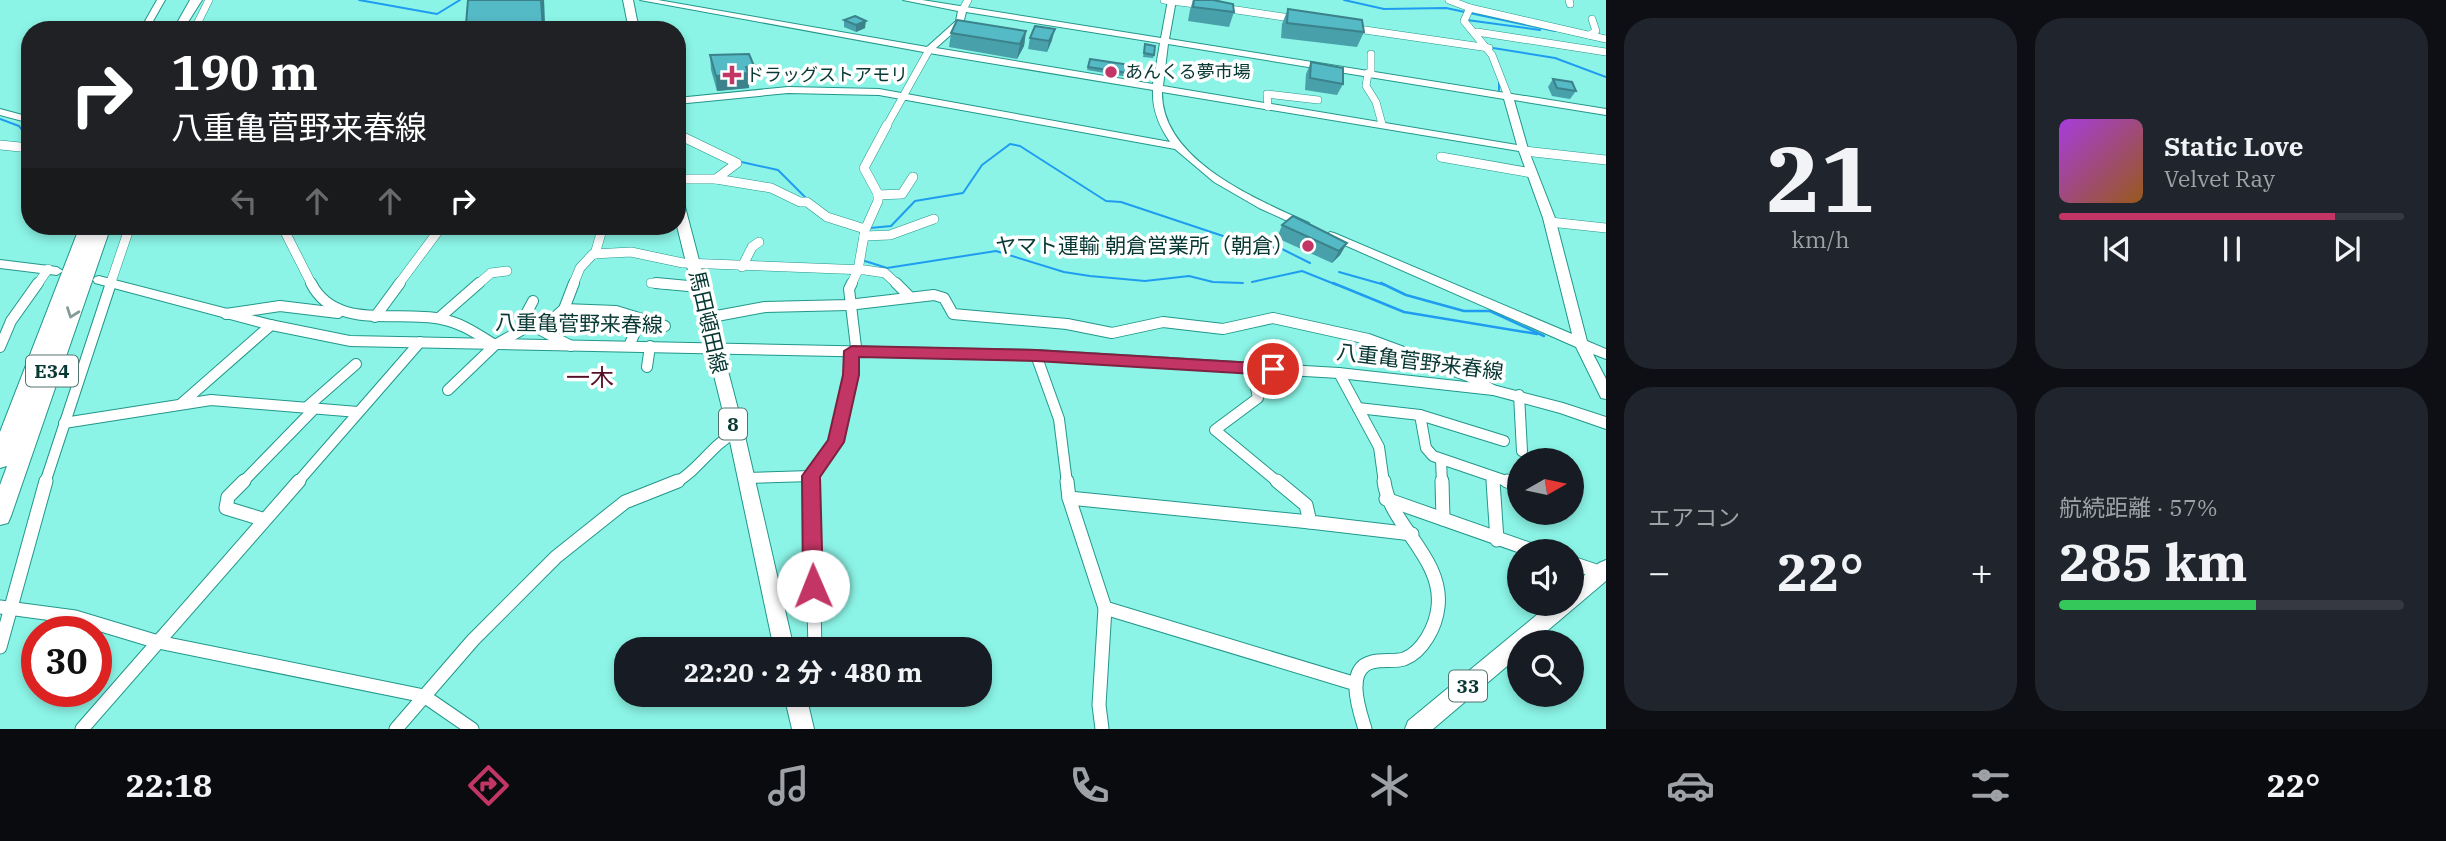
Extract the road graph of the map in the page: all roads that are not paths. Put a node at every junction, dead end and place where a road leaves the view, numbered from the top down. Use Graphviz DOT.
graph roads {
  1 [pos="161,0"];
  2 [pos="181,0"];
  3 [pos="194,0"];
  4 [pos="209,0"];
  5 [pos="628,0"];
  6 [pos="644,0"];
  7 [pos="906,0"];
  8 [pos="1164,0"];
  9 [pos="1172,0"];
  10 [pos="1449,0"];
  11 [pos="656,1"];
  12 [pos="966,5"];
  13 [pos="1467,11"];
  14 [pos="1592,19"];
  15 [pos="1305,20"];
  16 [pos="149,21"];
  17 [pos="175,21"];
  18 [pos="179,21"];
  19 [pos="198,21"];
  20 [pos="632,21"];
  21 [pos="1344,27"];
  22 [pos="1477,32"];
  23 [pos="1590,35"];
  24 [pos="1606,39"];
  25 [pos="1165,41"];
  26 [pos="1489,48"];
  27 [pos="929,50"];
  28 [pos="1606,52"];
  29 [pos="1371,54"];
  30 [pos="1369,74"];
  31 [pos="1159,89"];
  32 [pos="907,95"];
  33 [pos="1507,96"];
  34 [pos="686,100"];
  35 [pos="1318,100"];
  36 [pos="1268,107"];
  37 [pos="0,112"];
  38 [pos="1606,112"];
  39 [pos="21,118"];
  40 [pos="1382,124"];
  41 [pos="686,138"];
  42 [pos="0,145"];
  43 [pos="21,147"];
  44 [pos="1180,147"];
  45 [pos="1523,150"];
  46 [pos="1441,157"];
  47 [pos="1606,160"];
  48 [pos="1532,173"];
  49 [pos="913,177"];
  50 [pos="686,179"];
  51 [pos="716,179"];
  52 [pos="878,195"];
  53 [pos="934,219"];
  54 [pos="1550,222"];
  55 [pos="1606,228"];
  56 [pos="866,230"];
  57 [pos="686,233"];
  58 [pos="85,235"];
  59 [pos="100,235"];
  60 [pos="126,235"];
  61 [pos="287,235"];
  62 [pos="435,235"];
  63 [pos="600,235"];
  64 [pos="759,242"];
  65 [pos="595,254"];
  66 [pos="832,262"];
  67 [pos="0,264"];
  68 [pos="694,264"];
  69 [pos="742,267"];
  70 [pos="820,269"];
  71 [pos="53,270"];
  72 [pos="858,270"];
  73 [pos="507,271"];
  74 [pos="105,282"];
  75 [pos="651,283"];
  76 [pos="699,287"];
  77 [pos="909,297"];
  78 [pos="533,301"];
  79 [pos="848,305"];
  80 [pos="564,309"];
  81 [pos="341,313"];
  82 [pos="226,314"];
  83 [pos="376,317"];
  84 [pos="439,318"];
  85 [pos="706,318"];
  86 [pos="11,321"];
  87 [pos="271,325"];
  88 [pos="665,326"];
  89 [pos="527,327"];
  90 [pos="0,329"];
  91 [pos="542,329"];
  92 [pos="636,330"];
  93 [pos="420,342"];
  94 [pos="1581,343"];
  95 [pos="495,345"];
  96 [pos="571,346"];
  97 [pos="629,346"];
  98 [pos="650,346"];
  99 [pos="712,346"];
  100 [pos="0,347"];
  101 [pos="854,349"];
  102 [pos="1606,354"];
  103 [pos="1036,355"];
  104 [pos="356,364"];
  105 [pos="647,367"];
  106 [pos="1252,368"];
  107 [pos="1339,373"];
  108 [pos="448,390"];
  109 [pos="1493,390"];
  110 [pos="1606,394"];
  111 [pos="1519,395"];
  112 [pos="181,404"];
  113 [pos="311,407"];
  114 [pos="1358,408"];
  115 [pos="358,412"];
  116 [pos="1419,415"];
  117 [pos="64,423"];
  118 [pos="1606,423"];
  119 [pos="736,432"];
  120 [pos="1504,441"];
  121 [pos="1522,448"];
  122 [pos="0,460"];
  123 [pos="1441,460"];
  124 [pos="811,476"];
  125 [pos="1493,477"];
  126 [pos="746,478"];
  127 [pos="1507,481"];
  128 [pos="1069,498"];
  129 [pos="1387,499"];
  130 [pos="0,516"];
  131 [pos="262,519"];
  132 [pos="1443,519"];
  133 [pos="1310,522"];
  134 [pos="1412,534"];
  135 [pos="1496,540"];
  136 [pos="1507,543"];
  137 [pos="1584,566"];
  138 [pos="1604,571"];
  139 [pos="1584,588"];
  140 [pos="6,608"];
  141 [pos="1105,608"];
  142 [pos="1550,616"];
  143 [pos="1534,630"];
  144 [pos="781,637"];
  145 [pos="815,637"];
  146 [pos="158,642"];
  147 [pos="0,647"];
  148 [pos="1507,652"];
  149 [pos="1356,684"];
  150 [pos="424,696"];
  151 [pos="798,707"];
  152 [pos="82,729"];
  153 [pos="396,729"];
  154 [pos="472,729"];
  155 [pos="803,729"];
  156 [pos="1102,729"];
  157 [pos="1365,729"];
  158 [pos="1416,729"];
  1 -- 16 [label="street"];
  2 -- 17 [label="highway"];
  3 -- 18 [label="highway"];
  4 -- 19 [label="street"];
  5 -- 20 [label="main road"];
  6 -- 11 [label="street"];
  7 -- 12 [label="street"];
  8 -- 9 [label="street"];
  9 -- 15 [label="street"];
  9 -- 25 [label="street"];
  10 -- 13 [label="street"];
  11 -- 27 [label="street"];
  12 -- 25 [label="street"];
  12 -- 27 [label="street"];
  13 -- 22 [label="street"];
  13 -- 23 [label="street"];
  14 -- 23 [label="street"];
  21 -- 26 [label="street"];
  22 -- 26 [label="street"];
  22 -- 28 [label="street"];
  23 -- 24 [label="street"];
  25 -- 30 [label="street"];
  25 -- 31 [label="street"];
  26 -- 33 [label="street"];
  27 -- 31 [label="street"];
  27 -- 32 [label="street"];
  29 -- 30 [label="street"];
  30 -- 33 [label="street"];
  30 -- 40 [label="street"];
  31 -- 36 [label="street"];
  31 -- 44 [label="street"];
  32 -- 34 [label="street"];
  32 -- 44 [label="street"];
  32 -- 52 [label="street"];
  33 -- 38 [label="street"];
  33 -- 45 [label="street"];
  35 -- 36 [label="street"];
  36 -- 40 [label="street"];
  37 -- 39 [label="street"];
  40 -- 45 [label="street"];
  41 -- 51 [label="street"];
  42 -- 43 [label="street"];
  44 -- 94 [label="street"];
  45 -- 47 [label="street"];
  45 -- 48 [label="street"];
  46 -- 48 [label="street"];
  48 -- 54 [label="street"];
  49 -- 52 [label="street"];
  50 -- 51 [label="street"];
  51 -- 56 [label="street"];
  52 -- 56 [label="street"];
  53 -- 56 [label="street"];
  54 -- 55 [label="street"];
  54 -- 94 [label="street"];
  56 -- 72 [label="street"];
  57 -- 68 [label="main road, 馬田頓田線 / 8"];
  58 -- 122 [label="highway, E34"];
  59 -- 130 [label="highway, E34, one-way"];
  60 -- 74 [label="street"];
  61 -- 81 [label="street"];
  62 -- 83 [label="street"];
  63 -- 65 [label="street"];
  64 -- 69 [label="street"];
  65 -- 68 [label="street"];
  65 -- 80 [label="street"];
  66 -- 70 [label="street"];
  67 -- 71 [label="street"];
  68 -- 69 [label="street"];
  68 -- 76 [label="main road, 馬田頓田線 / 8"];
  69 -- 70 [label="street"];
  70 -- 72 [label="street"];
  71 -- 86 [label="street"];
  72 -- 77 [label="street"];
  72 -- 79 [label="street"];
  73 -- 84 [label="street"];
  74 -- 82 [label="street, 八重亀菅野来春線"];
  74 -- 117 [label="street"];
  75 -- 76 [label="street"];
  76 -- 85 [label="main road, 馬田頓田線 / 8"];
  77 -- 79 [label="street"];
  77 -- 109 [label="street"];
  78 -- 89 [label="street"];
  79 -- 85 [label="street"];
  79 -- 101 [label="street"];
  80 -- 88 [label="street"];
  80 -- 91 [label="street"];
  81 -- 82 [label="street"];
  81 -- 83 [label="street"];
  82 -- 87 [label="street, 八重亀菅野来春線"];
  83 -- 84 [label="street"];
  84 -- 95 [label="street"];
  85 -- 99 [label="main road, 馬田頓田線 / 8"];
  86 -- 90 [label="street"];
  86 -- 100 [label="street"];
  87 -- 93 [label="street, 八重亀菅野来春線"];
  87 -- 112 [label="street"];
  89 -- 91 [label="street"];
  89 -- 95 [label="street"];
  91 -- 96 [label="street"];
  92 -- 97 [label="street"];
  93 -- 95 [label="street, 八重亀菅野来春線"];
  93 -- 115 [label="street"];
  94 -- 102 [label="street"];
  94 -- 110 [label="street"];
  95 -- 96 [label="street, 八重亀菅野来春線"];
  95 -- 108 [label="street"];
  96 -- 97 [label="street, 八重亀菅野来春線"];
  97 -- 98 [label="street, 八重亀菅野来春線"];
  98 -- 99 [label="street, 八重亀菅野来春線"];
  98 -- 105 [label="street"];
  99 -- 101 [label="street, 八重亀菅野来春線"];
  99 -- 119 [label="main road, 馬田頓田線 / 8"];
  101 -- 103 [label="street, 八重亀菅野来春線"];
  101 -- 124 [label="street"];
  103 -- 106 [label="street, 八重亀菅野来春線"];
  103 -- 128 [label="street"];
  104 -- 113 [label="street"];
  106 -- 107 [label="street, 八重亀菅野来春線"];
  106 -- 133 [label="street"];
  107 -- 109 [label="street, 八重亀菅野来春線"];
  107 -- 114 [label="street"];
  109 -- 111 [label="street, 八重亀菅野来春線"];
  111 -- 118 [label="street, 八重亀菅野来春線"];
  111 -- 121 [label="street"];
  112 -- 113 [label="street"];
  112 -- 117 [label="street"];
  113 -- 115 [label="street"];
  113 -- 131 [label="street"];
  114 -- 116 [label="street"];
  114 -- 129 [label="street"];
  115 -- 131 [label="street"];
  116 -- 120 [label="street"];
  116 -- 123 [label="street"];
  117 -- 140 [label="street"];
  119 -- 126 [label="main road, 馬田頓田線 / 8"];
  119 -- 150 [label="street"];
  123 -- 125 [label="street"];
  123 -- 132 [label="street"];
  124 -- 126 [label="street"];
  124 -- 145 [label="street"];
  125 -- 127 [label="street"];
  125 -- 135 [label="street"];
  126 -- 144 [label="main road, 馬田頓田線 / 8"];
  128 -- 133 [label="street"];
  128 -- 141 [label="street"];
  129 -- 132 [label="street"];
  129 -- 134 [label="street"];
  131 -- 146 [label="street"];
  132 -- 135 [label="street"];
  133 -- 134 [label="street"];
  134 -- 149 [label="street"];
  135 -- 136 [label="street"];
  137 -- 138 [label="street"];
  138 -- 139 [label="main road"];
  140 -- 146 [label="street"];
  140 -- 147 [label="street"];
  141 -- 149 [label="street"];
  141 -- 156 [label="street"];
  142 -- 143 [label="main road, 33"];
  146 -- 150 [label="street"];
  146 -- 152 [label="street"];
  148 -- 158 [label="main road, 33"];
  149 -- 157 [label="street"];
  150 -- 153 [label="street"];
  150 -- 154 [label="street"];
  151 -- 155 [label="main road"];
}
